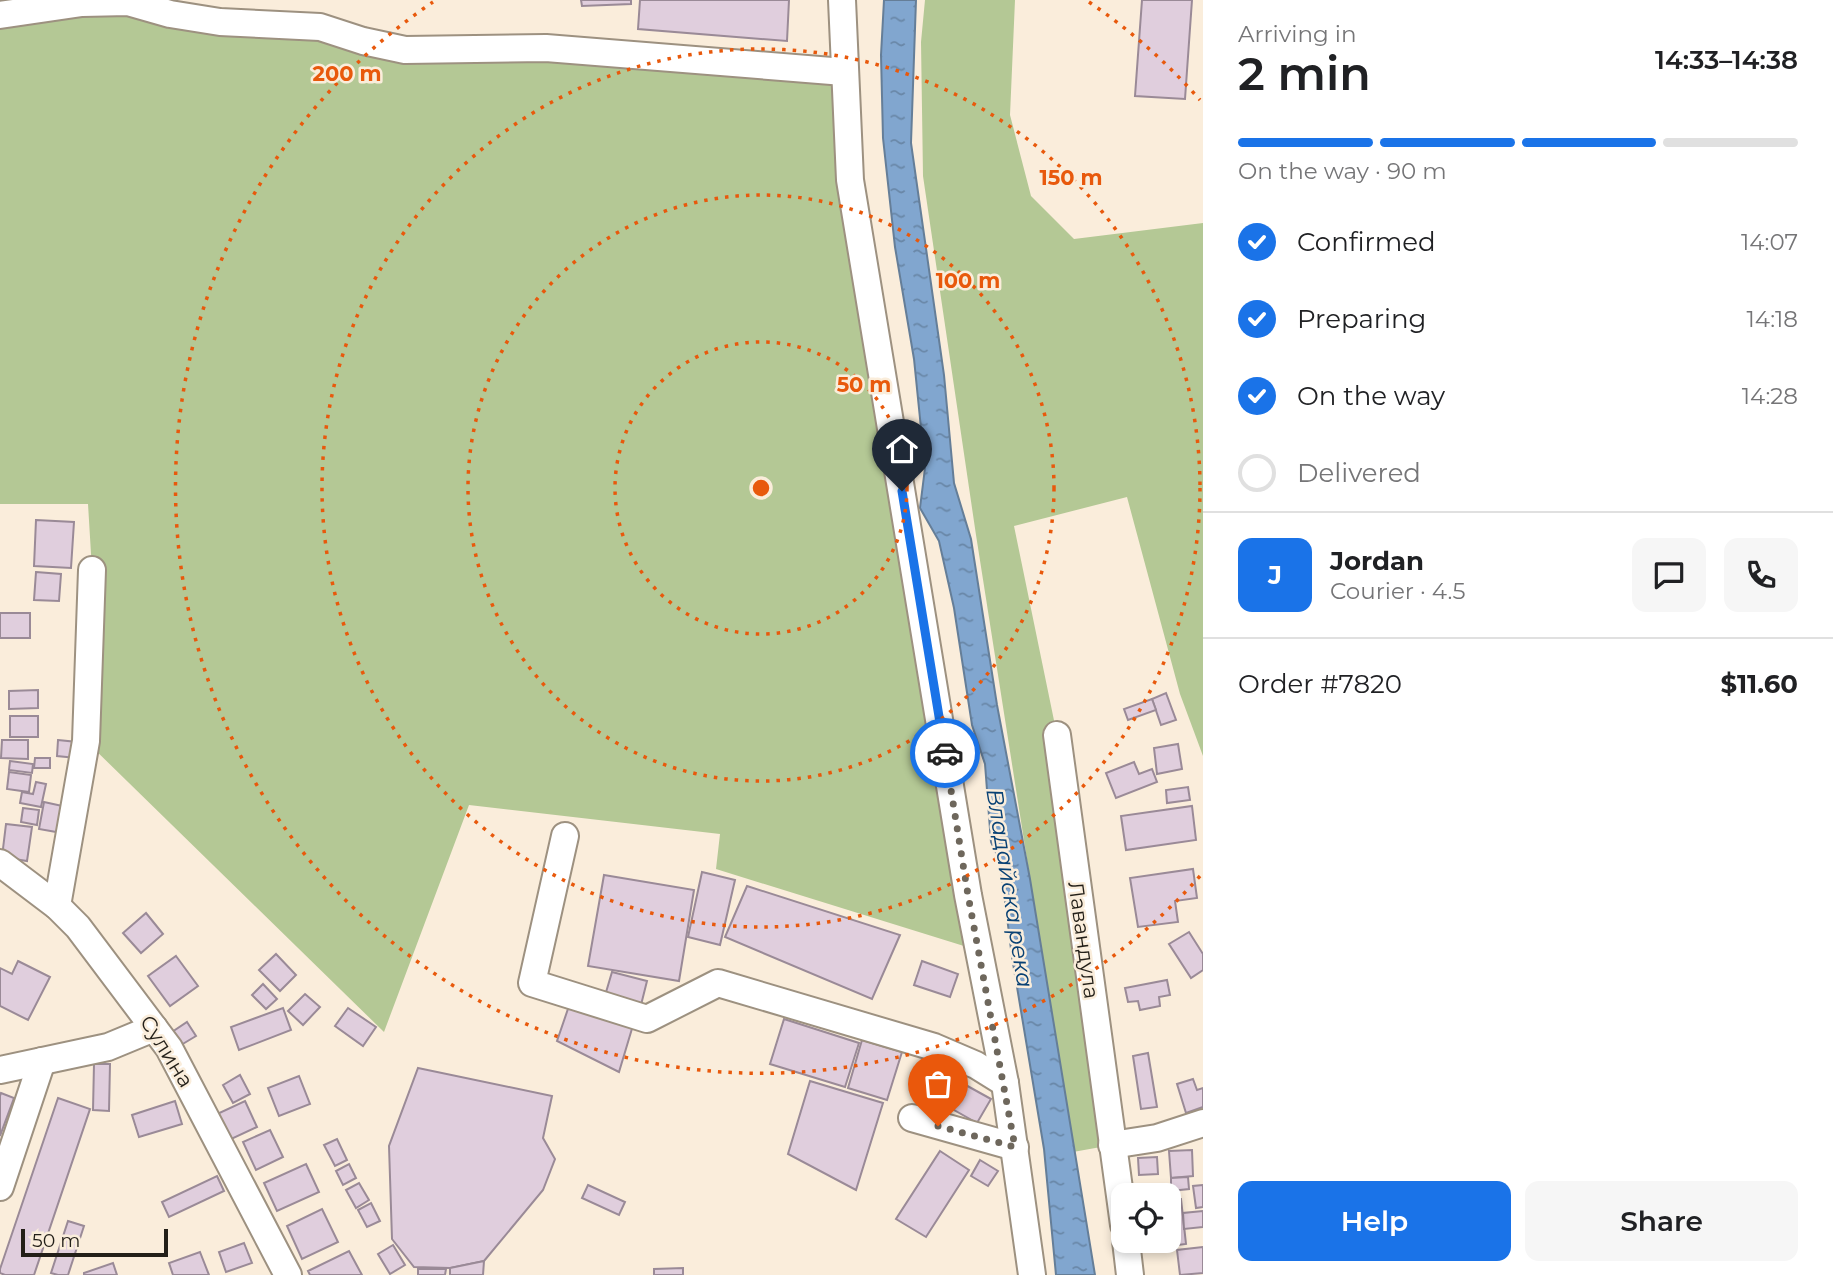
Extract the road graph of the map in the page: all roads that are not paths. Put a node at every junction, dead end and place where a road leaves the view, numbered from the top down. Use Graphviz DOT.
graph roads {
  1 [pos="842,0"];
  2 [pos="0,15"];
  3 [pos="844,72"];
  4 [pos="92,570"];
  5 [pos="1056,735"];
  6 [pos="565,836"];
  7 [pos="0,863"];
  8 [pos="57,906"];
  9 [pos="155,1028"];
  10 [pos="42,1062"];
  11 [pos="0,1070"];
  12 [pos="1005,1083"];
  13 [pos="912,1118"];
  14 [pos="1203,1123"];
  15 [pos="1112,1145"];
  16 [pos="1015,1147"];
  17 [pos="1118,1183"];
  18 [pos="0,1187"];
  19 [pos="1127,1253"];
  20 [pos="288,1275"];
  21 [pos="1032,1275"];
  22 [pos="1130,1275"];
  1 -- 3 [label="street"];
  2 -- 3 [label="street"];
  3 -- 12 [label="street"];
  4 -- 8 [label="street"];
  5 -- 15 [label="street, Лавандула"];
  6 -- 12 [label="street"];
  7 -- 8 [label="street, Сулина"];
  8 -- 9 [label="street, Сулина"];
  9 -- 10 [label="street"];
  9 -- 20 [label="street, Сулина"];
  10 -- 11 [label="street"];
  10 -- 18 [label="street"];
  12 -- 16 [label="street"];
  13 -- 16 [label="street"];
  14 -- 15 [label="street"];
  15 -- 17 [label="street, Лавандула"];
  16 -- 21 [label="street"];
  19 -- 22 [label="street"];
}
